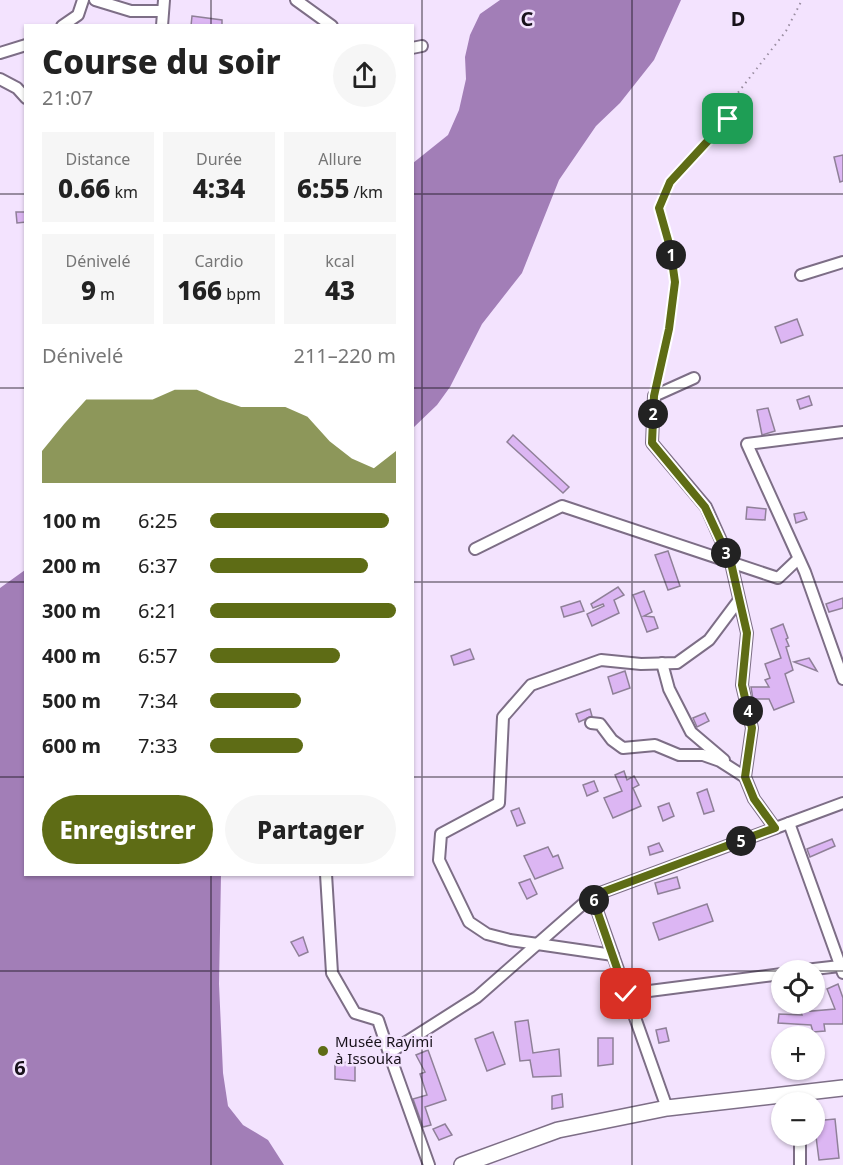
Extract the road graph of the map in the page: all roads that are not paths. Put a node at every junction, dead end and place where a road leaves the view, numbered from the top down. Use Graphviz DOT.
graph roads {
  1 [pos="83,0"];
  2 [pos="95,0"];
  3 [pos="296,0"];
  4 [pos="164,6"];
  5 [pos="65,24"];
  6 [pos="162,24"];
  7 [pos="329,24"];
  8 [pos="24,46"];
  9 [pos="0,53"];
  10 [pos="0,80"];
  11 [pos="24,96"];
  12 [pos="843,262"];
  13 [pos="801,275"];
  14 [pos="694,378"];
  15 [pos="843,432"];
  16 [pos="475,549"];
  17 [pos="798,559"];
  18 [pos="731,563"];
  19 [pos="740,600"];
  20 [pos="662,663"];
  21 [pos="843,679"];
  22 [pos="591,723"];
  23 [pos="745,777"];
  24 [pos="843,803"];
  25 [pos="789,823"];
  26 [pos="775,828"];
  27 [pos="326,876"];
  28 [pos="592,896"];
  29 [pos="539,944"];
  30 [pos="613,955"];
  31 [pos="825,969"];
  32 [pos="842,969"];
  33 [pos="771,975"];
  34 [pos="626,994"];
  35 [pos="389,1053"];
  36 [pos="843,1088"];
  37 [pos="825,1092"];
  38 [pos="771,1100"];
  39 [pos="667,1108"];
  40 [pos="800,1146"];
  41 [pos="429,1165"];
  42 [pos="462,1165"];
  43 [pos="800,1165"];
  1 -- 5 [label="street"];
  2 -- 4 [label="street"];
  3 -- 7 [label="street"];
  4 -- 6 [label="street"];
  8 -- 9 [label="street"];
  10 -- 11 [label="street"];
  12 -- 13 [label="street"];
  14 -- 18 [label="street"];
  15 -- 17 [label="street"];
  16 -- 18 [label="street"];
  17 -- 18 [label="street"];
  17 -- 21 [label="street"];
  18 -- 19 [label="street"];
  19 -- 20 [label="street"];
  19 -- 23 [label="street"];
  20 -- 23 [label="street"];
  20 -- 29 [label="street"];
  22 -- 23 [label="street"];
  23 -- 26 [label="street"];
  24 -- 25 [label="street"];
  25 -- 26 [label="street"];
  25 -- 32 [label="street"];
  26 -- 28 [label="street"];
  27 -- 35 [label="street"];
  28 -- 29 [label="street"];
  28 -- 30 [label="street"];
  29 -- 30 [label="street"];
  29 -- 35 [label="street"];
  30 -- 34 [label="street"];
  31 -- 32 [label="street"];
  33 -- 34 [label="street"];
  34 -- 39 [label="street"];
  35 -- 41 [label="street"];
  36 -- 37 [label="street"];
  38 -- 39 [label="street"];
  39 -- 42 [label="street"];
  40 -- 43 [label="street"];
}
